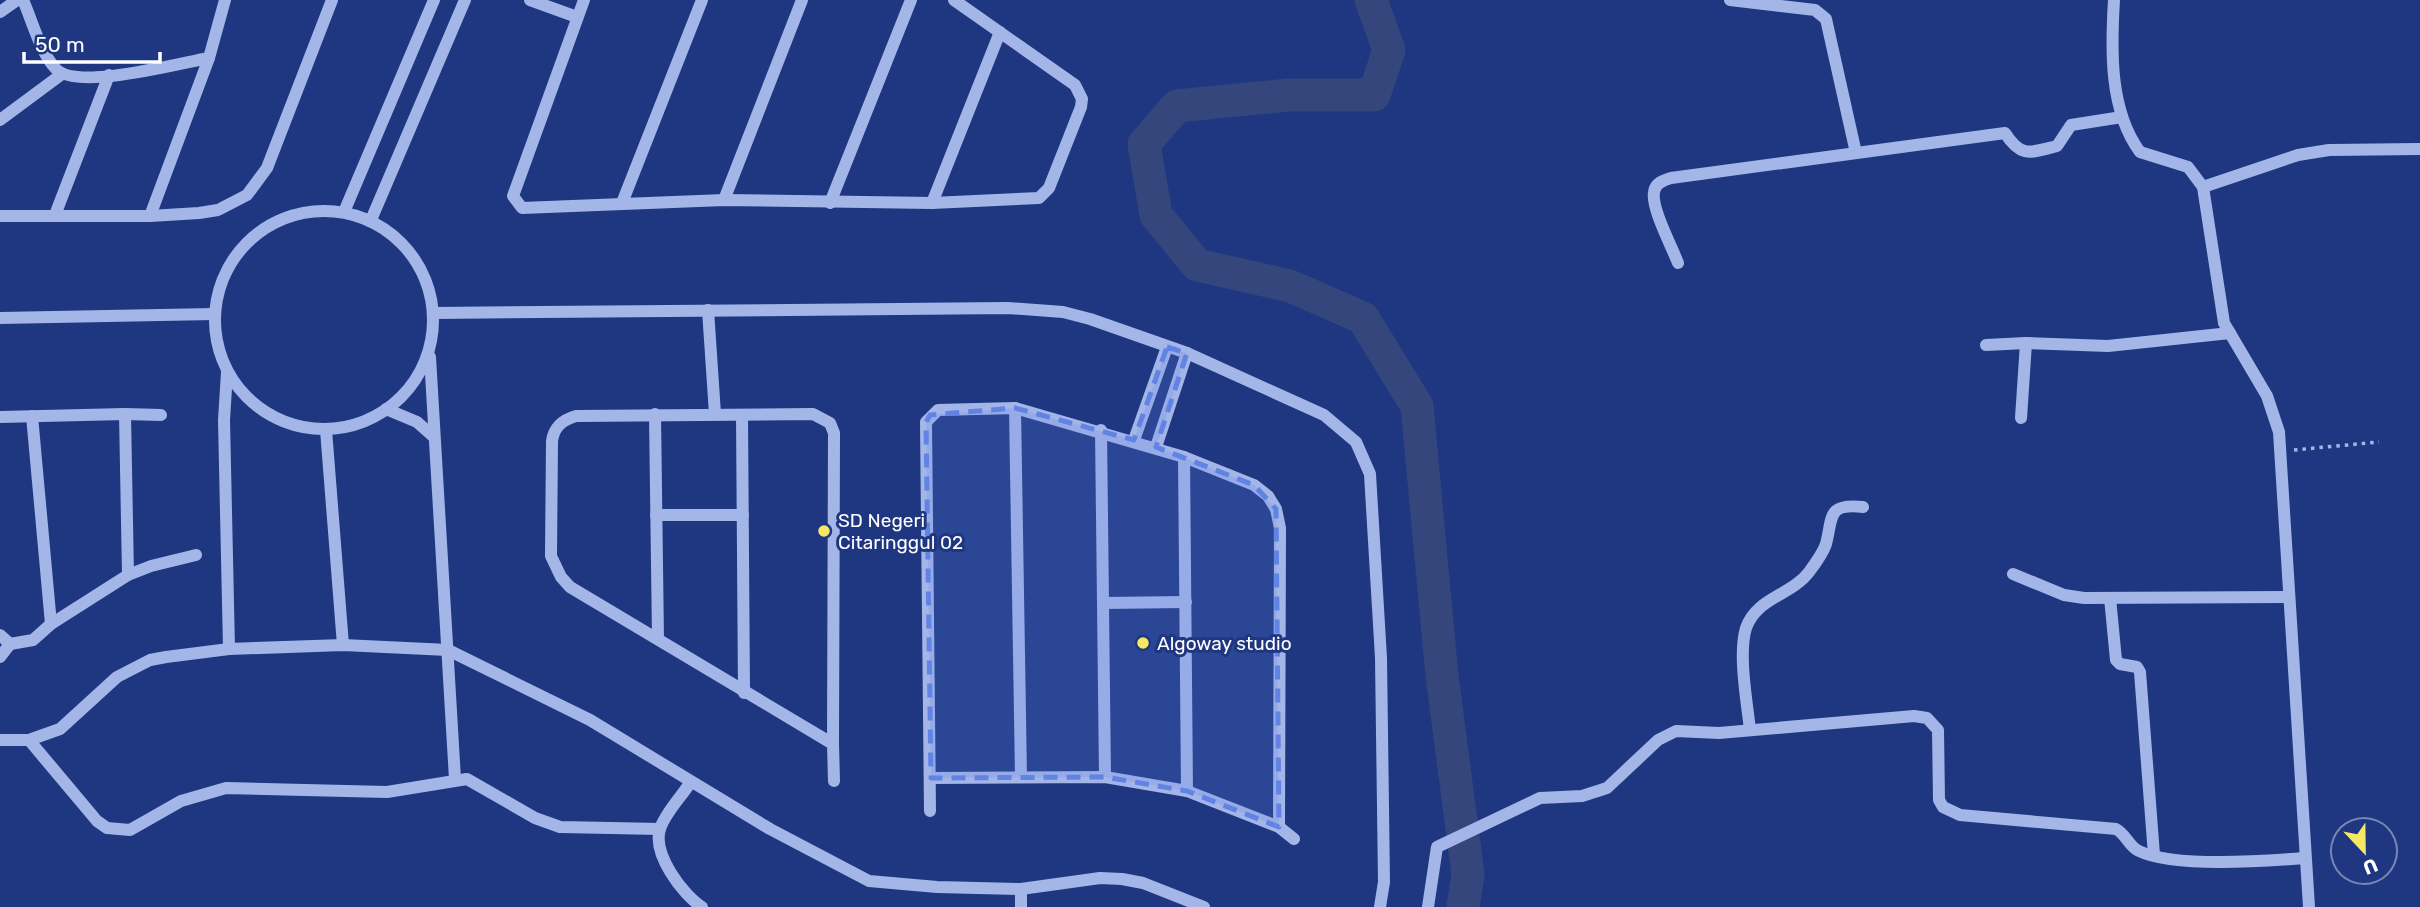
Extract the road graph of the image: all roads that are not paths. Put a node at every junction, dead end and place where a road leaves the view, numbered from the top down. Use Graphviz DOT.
graph roads {
  1 [pos="18,0"];
  2 [pos="23,0"];
  3 [pos="225,0"];
  4 [pos="332,0"];
  5 [pos="434,0"];
  6 [pos="465,0"];
  7 [pos="530,0"];
  8 [pos="584,0"];
  9 [pos="702,0"];
  10 [pos="802,0"];
  11 [pos="911,0"];
  12 [pos="954,0"];
  13 [pos="1730,0"];
  14 [pos="2114,0"];
  15 [pos="0,12"];
  16 [pos="577,17"];
  17 [pos="1000,32"];
  18 [pos="209,58"];
  19 [pos="62,74"];
  20 [pos="109,75"];
  21 [pos="2122,117"];
  22 [pos="0,120"];
  23 [pos="2420,149"];
  24 [pos="1856,153"];
  25 [pos="2203,187"];
  26 [pos="724,200"];
  27 [pos="622,202"];
  28 [pos="830,203"];
  29 [pos="932,203"];
  30 [pos="344,212"];
  31 [pos="54,215"];
  32 [pos="0,216"];
  33 [pos="150,216"];
  34 [pos="371,220"];
  35 [pos="1678,263"];
  36 [pos="708,310"];
  37 [pos="435,313"];
  38 [pos="214,314"];
  39 [pos="0,318"];
  40 [pos="2230,333"];
  41 [pos="2026,343"];
  42 [pos="1986,345"];
  43 [pos="1167,347"];
  44 [pos="429,353"];
  45 [pos="1187,354"];
  46 [pos="227,372"];
  47 [pos="1015,408"];
  48 [pos="386,410"];
  49 [pos="125,414"];
  50 [pos="655,414"];
  51 [pos="715,414"];
  52 [pos="160,415"];
  53 [pos="742,415"];
  54 [pos="32,416"];
  55 [pos="0,417"];
  56 [pos="2021,418"];
  57 [pos="326,430"];
  58 [pos="1101,430"];
  59 [pos="434,437"];
  60 [pos="1134,440"];
  61 [pos="1156,447"];
  62 [pos="1184,457"];
  63 [pos="1863,507"];
  64 [pos="656,515"];
  65 [pos="743,515"];
  66 [pos="196,555"];
  67 [pos="2013,574"];
  68 [pos="128,575"];
  69 [pos="2288,597"];
  70 [pos="2110,598"];
  71 [pos="1185,602"];
  72 [pos="1103,603"];
  73 [pos="51,624"];
  74 [pos="0,635"];
  75 [pos="658,639"];
  76 [pos="10,644"];
  77 [pos="343,645"];
  78 [pos="229,649"];
  79 [pos="448,650"];
  80 [pos="0,657"];
  81 [pos="744,693"];
  82 [pos="1750,730"];
  83 [pos="0,740"];
  84 [pos="29,740"];
  85 [pos="833,744"];
  86 [pos="1021,777"];
  87 [pos="1105,777"];
  88 [pos="931,778"];
  89 [pos="455,779"];
  90 [pos="834,781"];
  91 [pos="691,783"];
  92 [pos="1187,791"];
  93 [pos="930,811"];
  94 [pos="1279,827"];
  95 [pos="660,829"];
  96 [pos="1294,839"];
  97 [pos="2154,856"];
  98 [pos="2305,858"];
  99 [pos="1021,889"];
  100 [pos="702,907"];
  101 [pos="1021,907"];
  102 [pos="1204,907"];
  103 [pos="1380,907"];
  104 [pos="1428,907"];
  105 [pos="2309,907"];
  1 -- 15 [label="street"];
  2 -- 19 [label="street"];
  3 -- 18 [label="street"];
  4 -- 33 [label="street"];
  5 -- 30 [label="street"];
  6 -- 34 [label="street"];
  7 -- 16 [label="street"];
  8 -- 16 [label="street"];
  9 -- 27 [label="street"];
  10 -- 26 [label="street"];
  11 -- 28 [label="street"];
  12 -- 17 [label="street"];
  13 -- 24 [label="street"];
  14 -- 21 [label="street"];
  16 -- 27 [label="street"];
  17 -- 29 [label="street"];
  17 -- 29 [label="street"];
  18 -- 20 [label="street"];
  18 -- 33 [label="street"];
  19 -- 20 [label="street"];
  19 -- 22 [label="street"];
  20 -- 31 [label="street"];
  21 -- 24 [label="street"];
  21 -- 25 [label="street"];
  23 -- 25 [label="street"];
  24 -- 35 [label="street"];
  25 -- 40 [label="street"];
  26 -- 27 [label="street"];
  26 -- 28 [label="street"];
  28 -- 29 [label="street"];
  30 -- 34 [label="street"];
  30 -- 38 [label="street"];
  31 -- 32 [label="street"];
  31 -- 33 [label="street"];
  34 -- 37 [label="street"];
  36 -- 37 [label="street"];
  36 -- 43 [label="street"];
  36 -- 51 [label="street"];
  37 -- 44 [label="street"];
  38 -- 39 [label="street"];
  38 -- 46 [label="street"];
  40 -- 41 [label="street"];
  40 -- 69 [label="street"];
  41 -- 42 [label="street"];
  41 -- 56 [label="street"];
  43 -- 45 [label="street"];
  43 -- 60 [label="street"];
  44 -- 48 [label="street"];
  44 -- 59 [label="street"];
  45 -- 61 [label="street"];
  45 -- 103 [label="street"];
  46 -- 57 [label="street"];
  46 -- 78 [label="street"];
  47 -- 58 [label="street"];
  47 -- 86 [label="street"];
  47 -- 88 [label="street"];
  48 -- 57 [label="street"];
  48 -- 59 [label="street"];
  49 -- 52 [label="street"];
  49 -- 54 [label="street"];
  49 -- 68 [label="street"];
  50 -- 51 [label="street"];
  50 -- 64 [label="street"];
  50 -- 75 [label="street"];
  51 -- 53 [label="street"];
  53 -- 65 [label="street"];
  53 -- 85 [label="street"];
  54 -- 55 [label="street"];
  54 -- 73 [label="street"];
  57 -- 77 [label="street"];
  58 -- 60 [label="street"];
  58 -- 72 [label="street"];
  59 -- 79 [label="street"];
  60 -- 61 [label="street"];
  61 -- 62 [label="street"];
  62 -- 71 [label="street"];
  62 -- 94 [label="street"];
  63 -- 82 [label="street"];
  64 -- 65 [label="street"];
  64 -- 75 [label="street"];
  65 -- 81 [label="street"];
  66 -- 68 [label="street"];
  67 -- 70 [label="street"];
  68 -- 73 [label="street"];
  69 -- 70 [label="street"];
  69 -- 98 [label="street"];
  70 -- 97 [label="street"];
  71 -- 72 [label="street"];
  71 -- 92 [label="street"];
  72 -- 87 [label="street"];
  73 -- 76 [label="street"];
  74 -- 76 [label="street"];
  75 -- 81 [label="street"];
  76 -- 80 [label="street"];
  77 -- 78 [label="street"];
  77 -- 79 [label="street"];
  78 -- 84 [label="street"];
  79 -- 89 [label="street"];
  79 -- 91 [label="street"];
  81 -- 85 [label="street"];
  82 -- 97 [label="street"];
  82 -- 104 [label="street"];
  83 -- 84 [label="street"];
  84 -- 89 [label="street"];
  85 -- 90 [label="street"];
  86 -- 87 [label="street"];
  86 -- 88 [label="street"];
  87 -- 92 [label="street"];
  88 -- 93 [label="street"];
  89 -- 95 [label="street"];
  91 -- 95 [label="street"];
  91 -- 99 [label="street"];
  92 -- 94 [label="street"];
  94 -- 96 [label="street"];
  95 -- 100 [label="street"];
  97 -- 98 [label="street"];
  98 -- 105 [label="street"];
  99 -- 101 [label="street"];
  99 -- 102 [label="street"];
}
